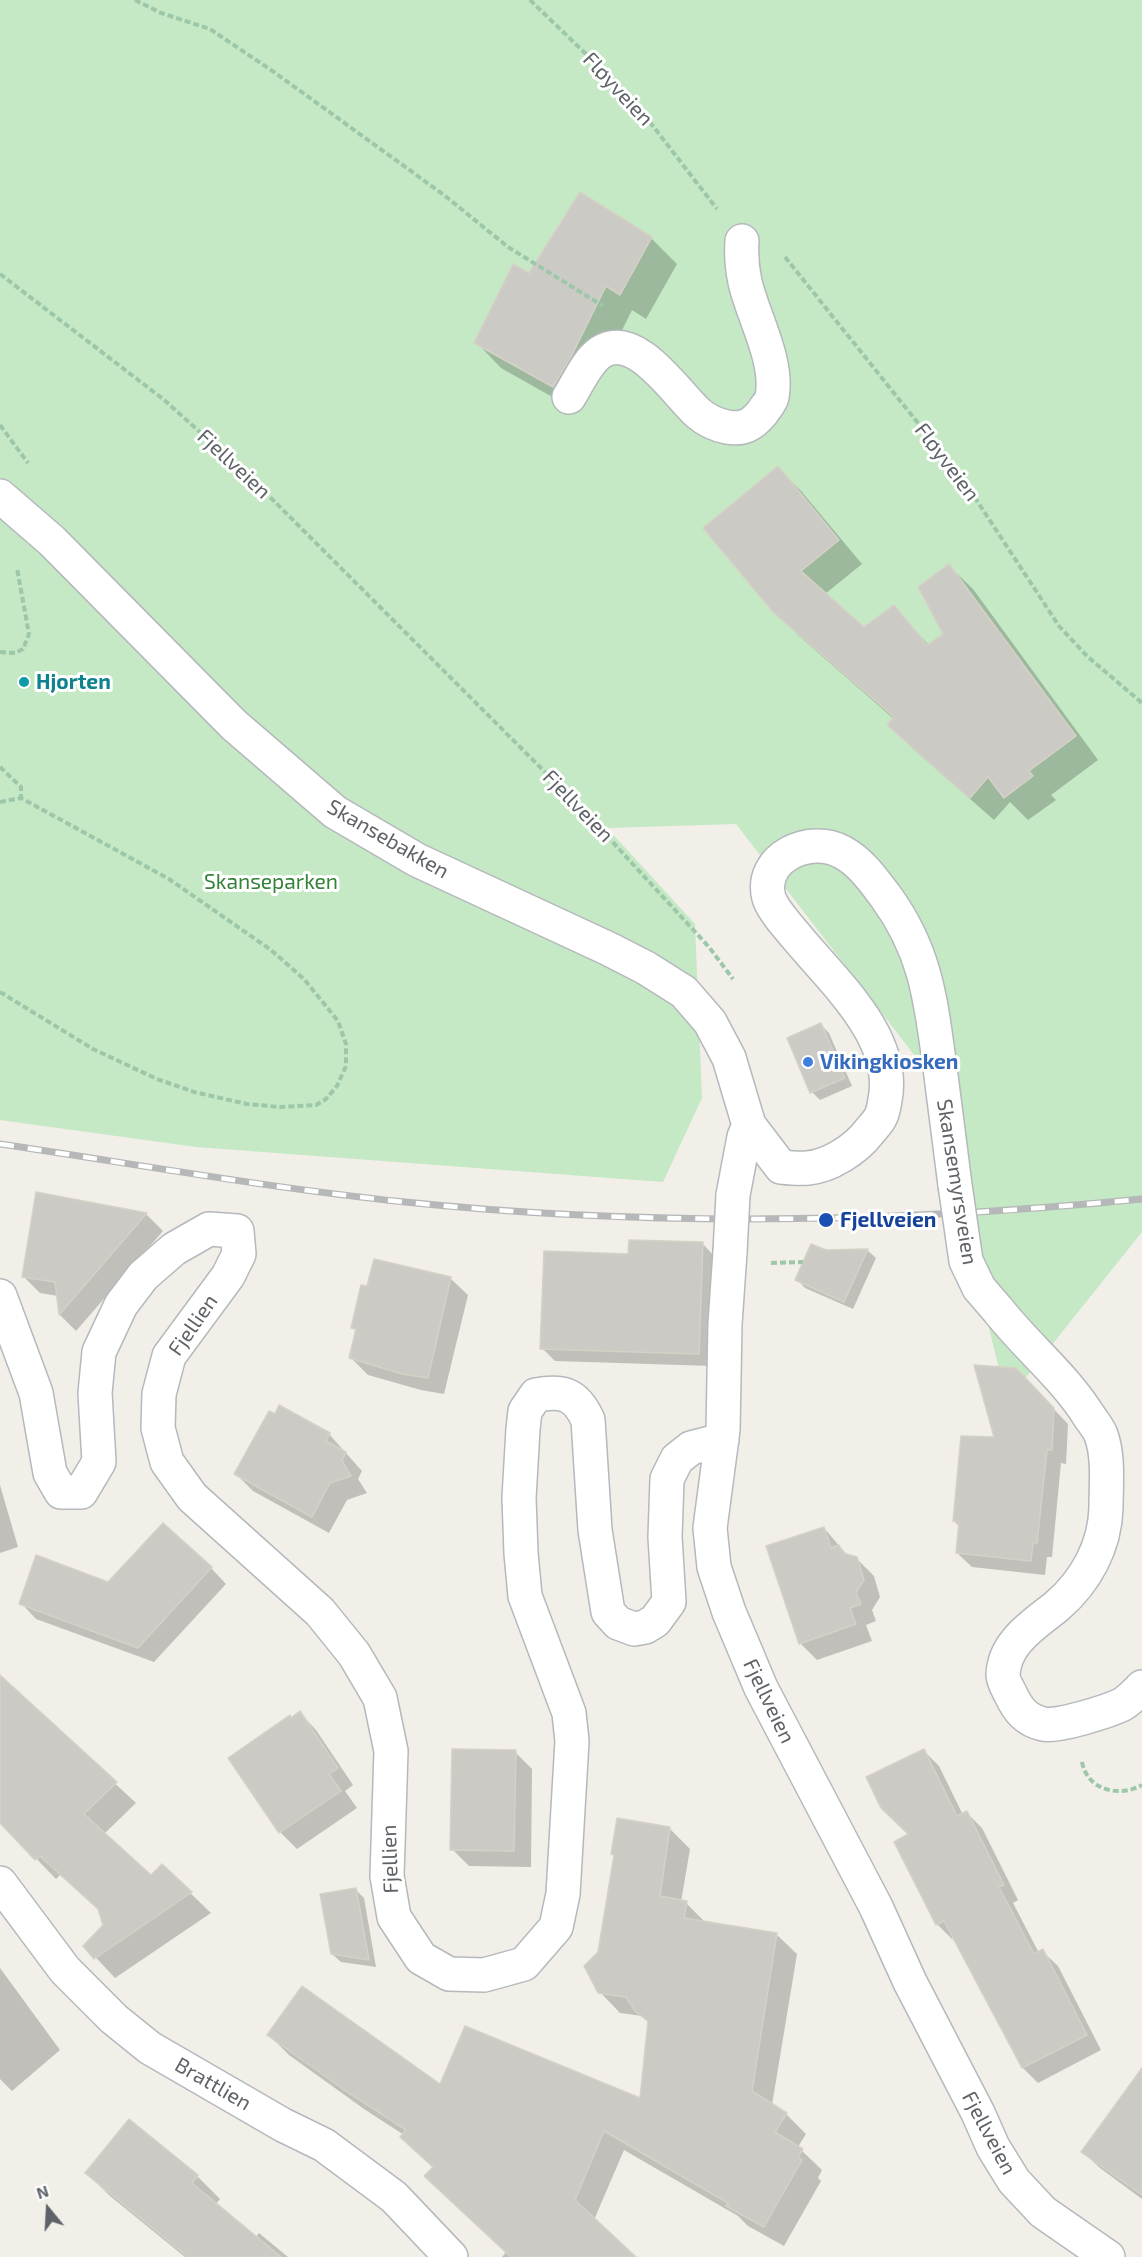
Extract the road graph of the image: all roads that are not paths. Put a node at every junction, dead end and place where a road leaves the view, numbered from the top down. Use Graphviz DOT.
graph roads {
  1 [pos="742,241"];
  2 [pos="569,397"];
  3 [pos="0,496"];
  4 [pos="749,1125"];
  5 [pos="0,1296"];
  6 [pos="722,1440"];
  7 [pos="1142,1687"];
  8 [pos="0,1883"];
  9 [pos="451,2257"];
  10 [pos="1108,2257"];
  1 -- 2 [label="street"];
  3 -- 4 [label="street, Skansebakken"];
  4 -- 6 [label="street, Fjellveien, bridge"];
  4 -- 7 [label="street, Skansemyrsveien, bridge"];
  5 -- 6 [label="street, Fjellien"];
  6 -- 10 [label="street, Fjellveien"];
  8 -- 9 [label="street, Brattlien"];
}
